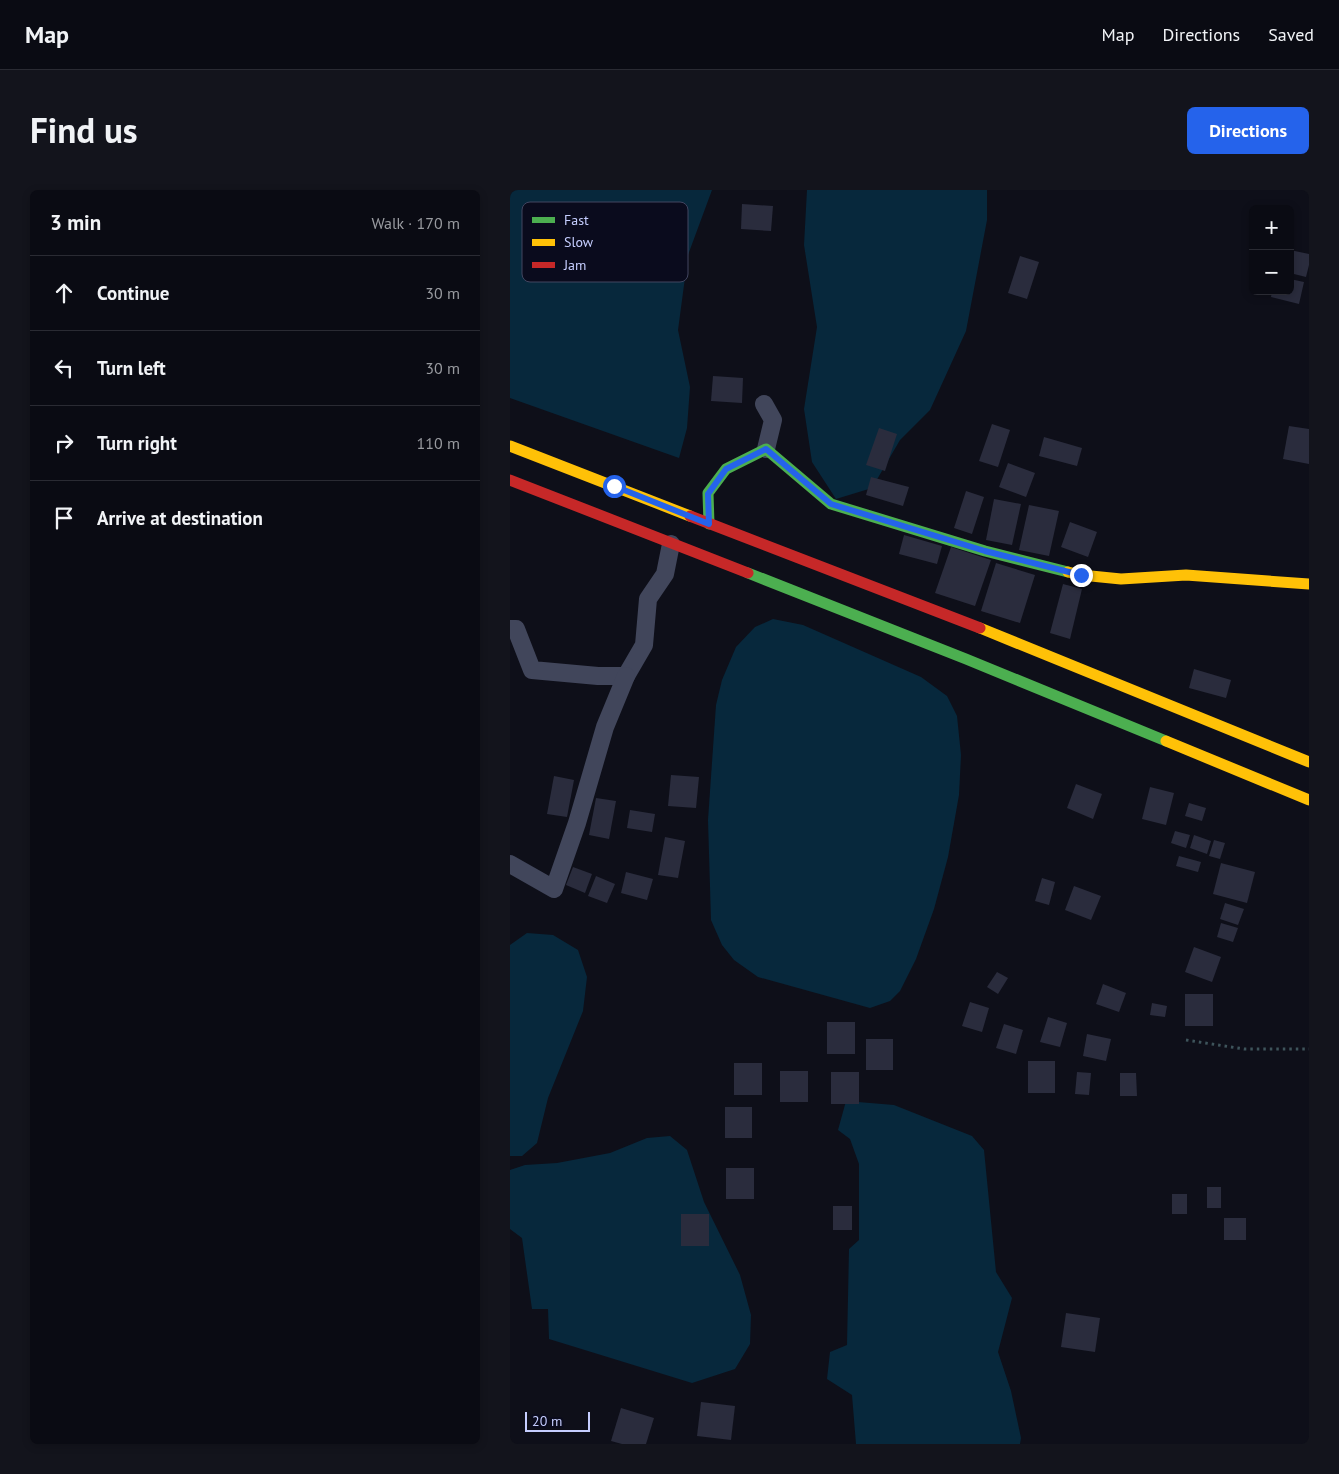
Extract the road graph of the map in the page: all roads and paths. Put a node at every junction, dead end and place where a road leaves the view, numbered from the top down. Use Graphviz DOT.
graph roads {
  1 [pos="764,404"];
  2 [pos="510,446"];
  3 [pos="766,449"];
  4 [pos="510,480"];
  5 [pos="709,524"];
  6 [pos="671,544"];
  7 [pos="1309,584"];
  8 [pos="510,629"];
  9 [pos="626,676"];
  10 [pos="1309,762"];
  11 [pos="1309,800"];
  12 [pos="510,864"];
  13 [pos="1186,1040"];
  14 [pos="1309,1049"];
  1 -- 3 [label="street"];
  2 -- 5 [label="main road"];
  3 -- 5 [label="main road"];
  3 -- 7 [label="main road"];
  4 -- 6 [label="main road"];
  5 -- 10 [label="main road"];
  6 -- 9 [label="street"];
  6 -- 11 [label="main road"];
  8 -- 9 [label="street"];
  9 -- 12 [label="street"];
  13 -- 14 [label="path"];
}
